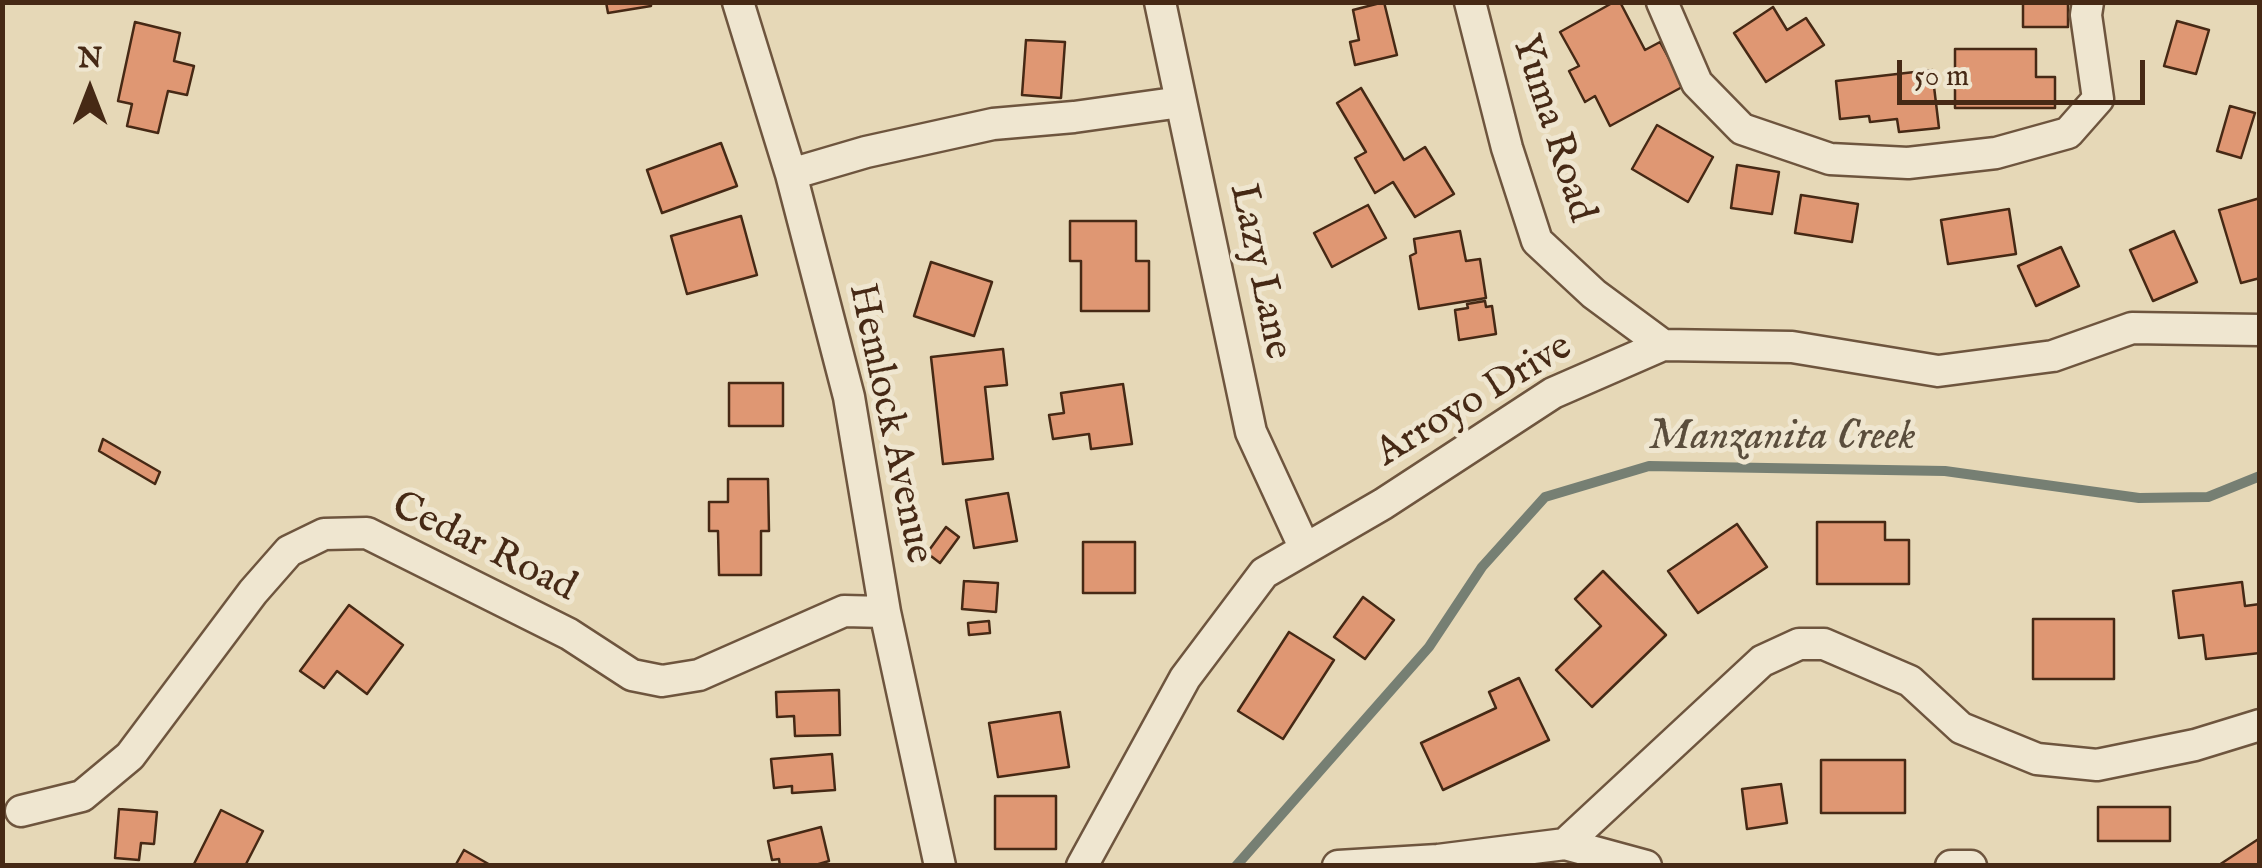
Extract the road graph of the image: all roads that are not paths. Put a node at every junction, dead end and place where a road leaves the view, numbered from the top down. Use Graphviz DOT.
graph roads {
  1 [pos="738,2"];
  2 [pos="1160,2"];
  3 [pos="1470,2"];
  4 [pos="1662,2"];
  5 [pos="2088,2"];
  6 [pos="1181,102"];
  7 [pos="792,174"];
  8 [pos="2260,330"];
  9 [pos="1663,345"];
  10 [pos="1305,549"];
  11 [pos="885,612"];
  12 [pos="2260,725"];
  13 [pos="21,811"];
  14 [pos="1566,844"];
  15 [pos="1481,860"];
  16 [pos="940,866"];
  17 [pos="1082,866"];
  18 [pos="1338,866"];
  19 [pos="1646,866"];
  20 [pos="1951,866"];
  21 [pos="1972,866"];
  1 -- 7 [label="street, Hemlock Avenue"];
  2 -- 6 [label="street, Lazy Lane"];
  3 -- 9 [label="street, Yuma Road"];
  4 -- 5 [label="street"];
  6 -- 7 [label="street"];
  6 -- 10 [label="street, Lazy Lane"];
  7 -- 11 [label="street, Hemlock Avenue"];
  8 -- 9 [label="street, Arroyo Drive"];
  9 -- 10 [label="street, Arroyo Drive"];
  10 -- 17 [label="street, Arroyo Drive"];
  11 -- 13 [label="street, Cedar Road"];
  11 -- 16 [label="street, Hemlock Avenue"];
  12 -- 14 [label="street"];
  14 -- 15 [label="street"];
  14 -- 19 [label="street"];
  15 -- 18 [label="street"];
  20 -- 21 [label="street"];
}
